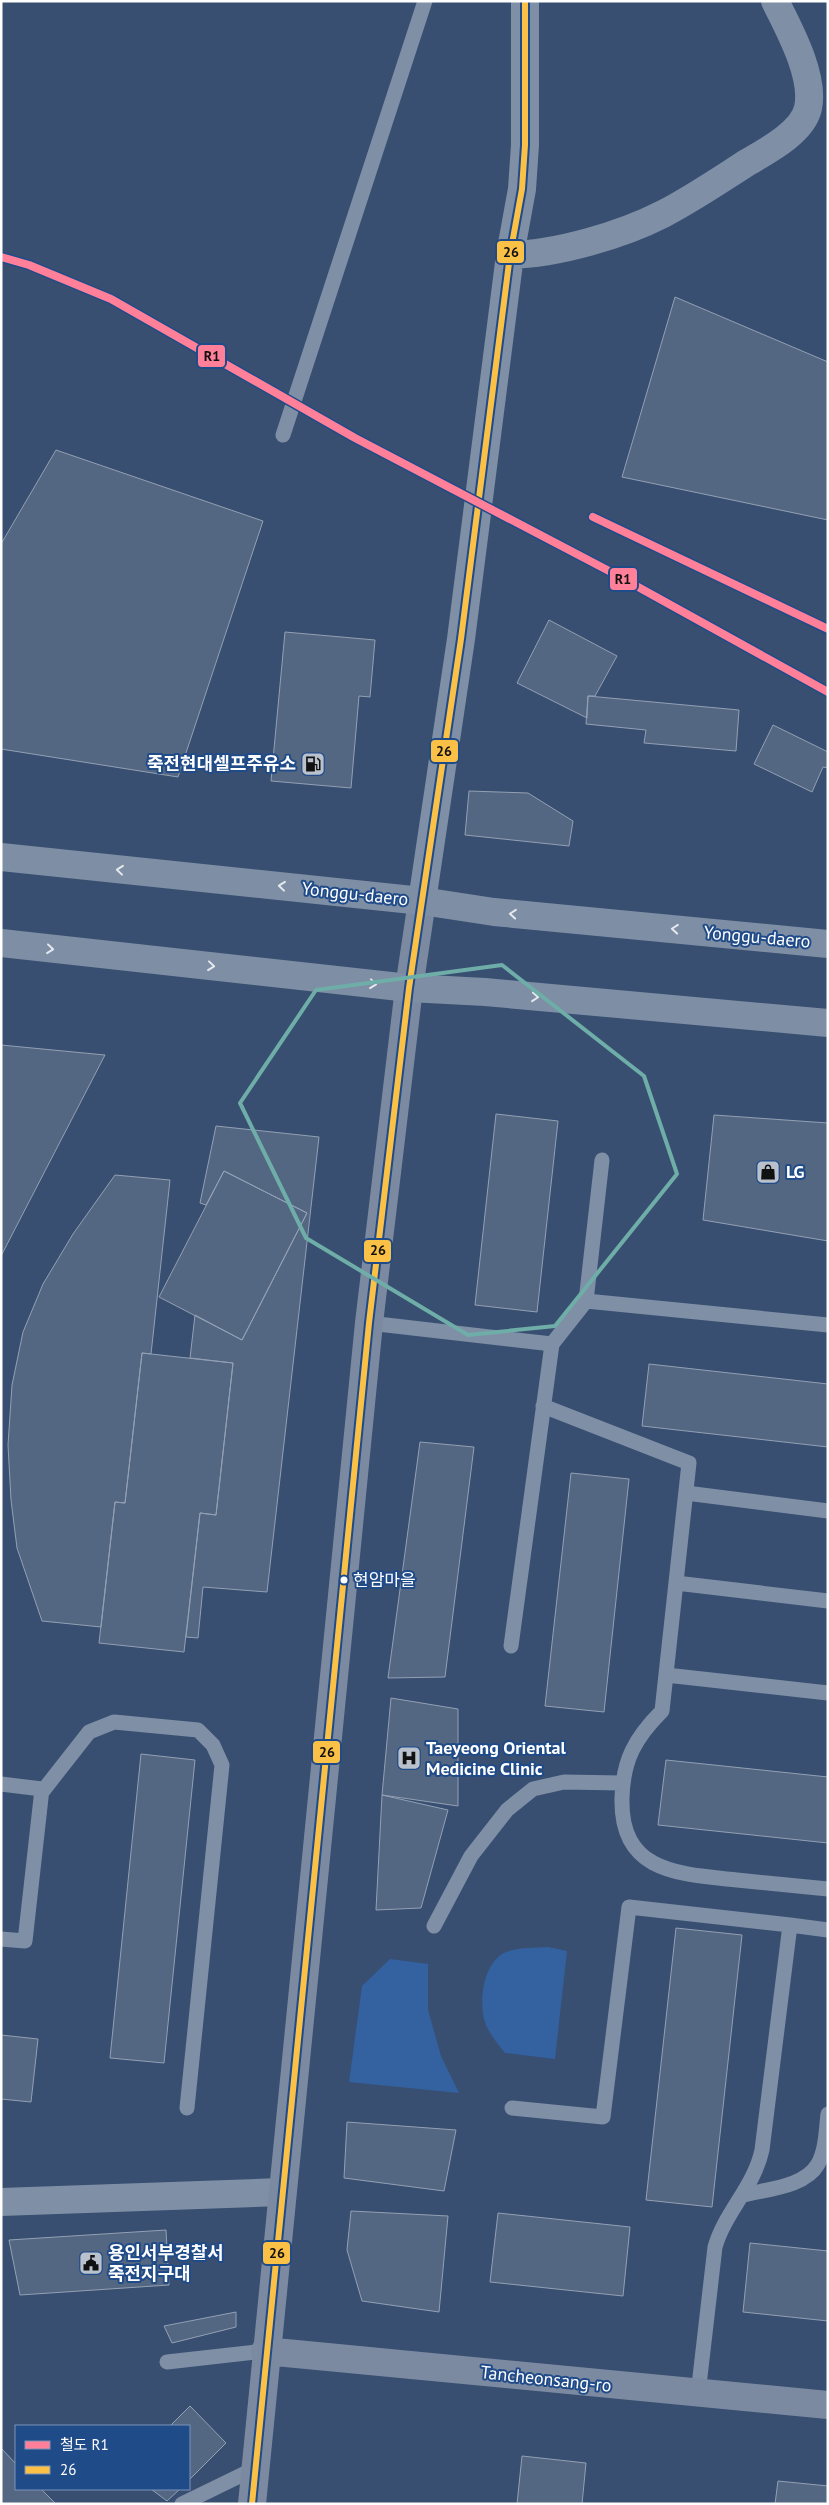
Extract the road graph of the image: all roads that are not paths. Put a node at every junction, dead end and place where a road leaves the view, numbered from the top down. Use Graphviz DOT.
graph roads {
  1 [pos="425,1"];
  2 [pos="525,1"];
  3 [pos="775,1"];
  4 [pos="510,255"];
  5 [pos="283,435"];
  6 [pos="1,857"];
  7 [pos="422,901"];
  8 [pos="1,943"];
  9 [pos="828,944"];
  10 [pos="409,988"];
  11 [pos="828,1023"];
  12 [pos="602,1160"];
  13 [pos="586,1301"];
  14 [pos="369,1323"];
  15 [pos="828,1325"];
  16 [pos="552,1344"];
  17 [pos="543,1406"];
  18 [pos="686,1493"];
  19 [pos="828,1511"];
  20 [pos="676,1583"];
  21 [pos="828,1601"];
  22 [pos="511,1646"];
  23 [pos="666,1675"];
  24 [pos="828,1693"];
  25 [pos="622,1783"];
  26 [pos="1,1784"];
  27 [pos="42,1792"];
  28 [pos="828,1889"];
  29 [pos="790,1925"];
  30 [pos="434,1926"];
  31 [pos="828,1930"];
  32 [pos="1,1939"];
  33 [pos="186,2108"];
  34 [pos="512,2108"];
  35 [pos="828,2114"];
  36 [pos="281,2192"];
  37 [pos="744,2195"];
  38 [pos="1,2202"];
  39 [pos="265,2350"];
  40 [pos="166,2362"];
  41 [pos="698,2394"];
  42 [pos="828,2405"];
  43 [pos="254,2469"];
  44 [pos="182,2504"];
  45 [pos="252,2504"];
  1 -- 5 [label="lane"];
  2 -- 4 [label="street"];
  3 -- 4 [label="street"];
  4 -- 7 [label="street"];
  7 -- 6 [label="main road, Yonggu-daero, one-way"];
  9 -- 7 [label="main road, Yonggu-daero, one-way"];
  7 -- 10 [label="street"];
  8 -- 10 [label="main road, one-way"];
  10 -- 11 [label="main road, one-way"];
  10 -- 14 [label="street"];
  12 -- 13 [label="lane"];
  13 -- 15 [label="lane"];
  13 -- 16 [label="lane"];
  14 -- 16 [label="lane"];
  14 -- 36 [label="street"];
  16 -- 17 [label="lane"];
  17 -- 18 [label="lane"];
  17 -- 22 [label="lane"];
  18 -- 19 [label="lane"];
  18 -- 20 [label="lane"];
  20 -- 21 [label="lane"];
  20 -- 23 [label="lane"];
  23 -- 24 [label="lane"];
  23 -- 25 [label="lane"];
  25 -- 28 [label="lane"];
  25 -- 30 [label="lane"];
  26 -- 27 [label="lane"];
  27 -- 32 [label="lane"];
  27 -- 33 [label="lane"];
  29 -- 31 [label="lane"];
  29 -- 34 [label="lane"];
  29 -- 37 [label="lane"];
  35 -- 37 [label="lane"];
  36 -- 38 [label="street"];
  36 -- 39 [label="street"];
  37 -- 41 [label="lane"];
  39 -- 40 [label="lane"];
  39 -- 41 [label="street, Tancheonsang-ro"];
  39 -- 43 [label="street"];
  41 -- 42 [label="street, Tancheonsang-ro"];
  43 -- 44 [label="lane"];
  43 -- 45 [label="street"];
}
